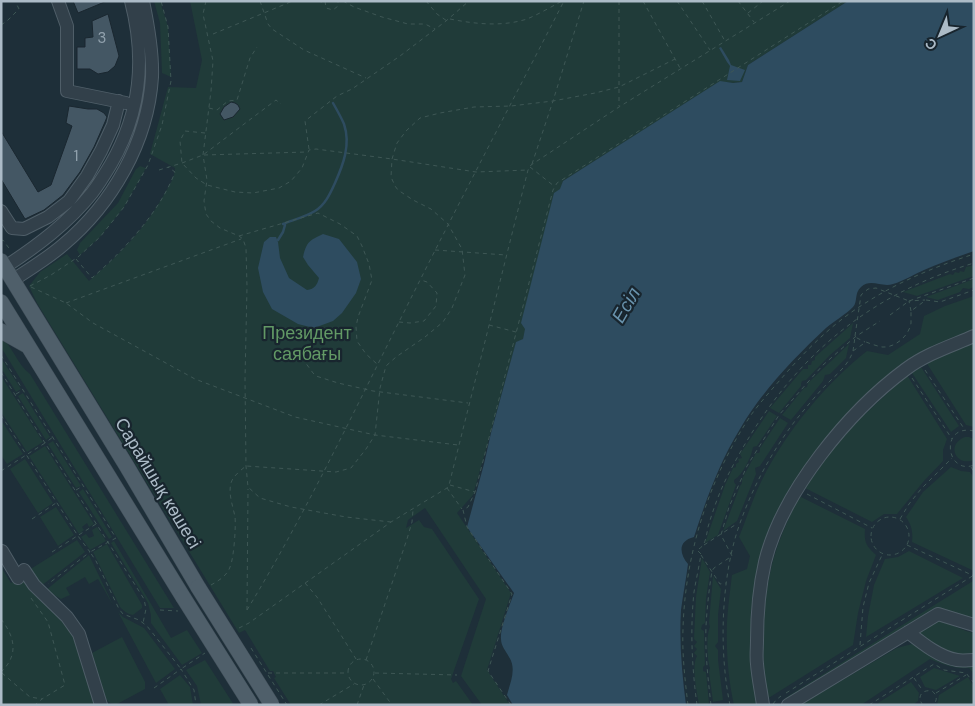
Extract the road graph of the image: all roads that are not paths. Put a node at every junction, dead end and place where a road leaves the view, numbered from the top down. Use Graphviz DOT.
graph roads {
  1 [pos="58,1"];
  2 [pos="131,1"];
  3 [pos="142,1"];
  4 [pos="119,101"];
  5 [pos="136,105"];
  6 [pos="1,211"];
  7 [pos="5,263"];
  8 [pos="7,284"];
  9 [pos="1,302"];
  10 [pos="1,331"];
  11 [pos="974,336"];
  12 [pos="29,347"];
  13 [pos="1,551"];
  14 [pos="974,625"];
  15 [pos="908,632"];
  16 [pos="974,660"];
  17 [pos="101,705"];
  18 [pos="251,705"];
  19 [pos="272,705"];
  20 [pos="763,705"];
  21 [pos="788,705"];
  1 -- 4 [label="street"];
  2 -- 5 [label="street"];
  3 -- 8 [label="street"];
  4 -- 5 [label="street"];
  4 -- 6 [label="street"];
  5 -- 7 [label="street"];
  7 -- 8 [label="main road, Сарайшық көшесі"];
  8 -- 19 [label="main road, Сарайшық көшесі, bridge"];
  9 -- 12 [label="main road"];
  10 -- 12 [label="main road"];
  11 -- 20 [label="street"];
  12 -- 18 [label="main road, bridge"];
  13 -- 17 [label="street"];
  14 -- 15 [label="street"];
  15 -- 16 [label="street"];
  15 -- 21 [label="street"];
}
